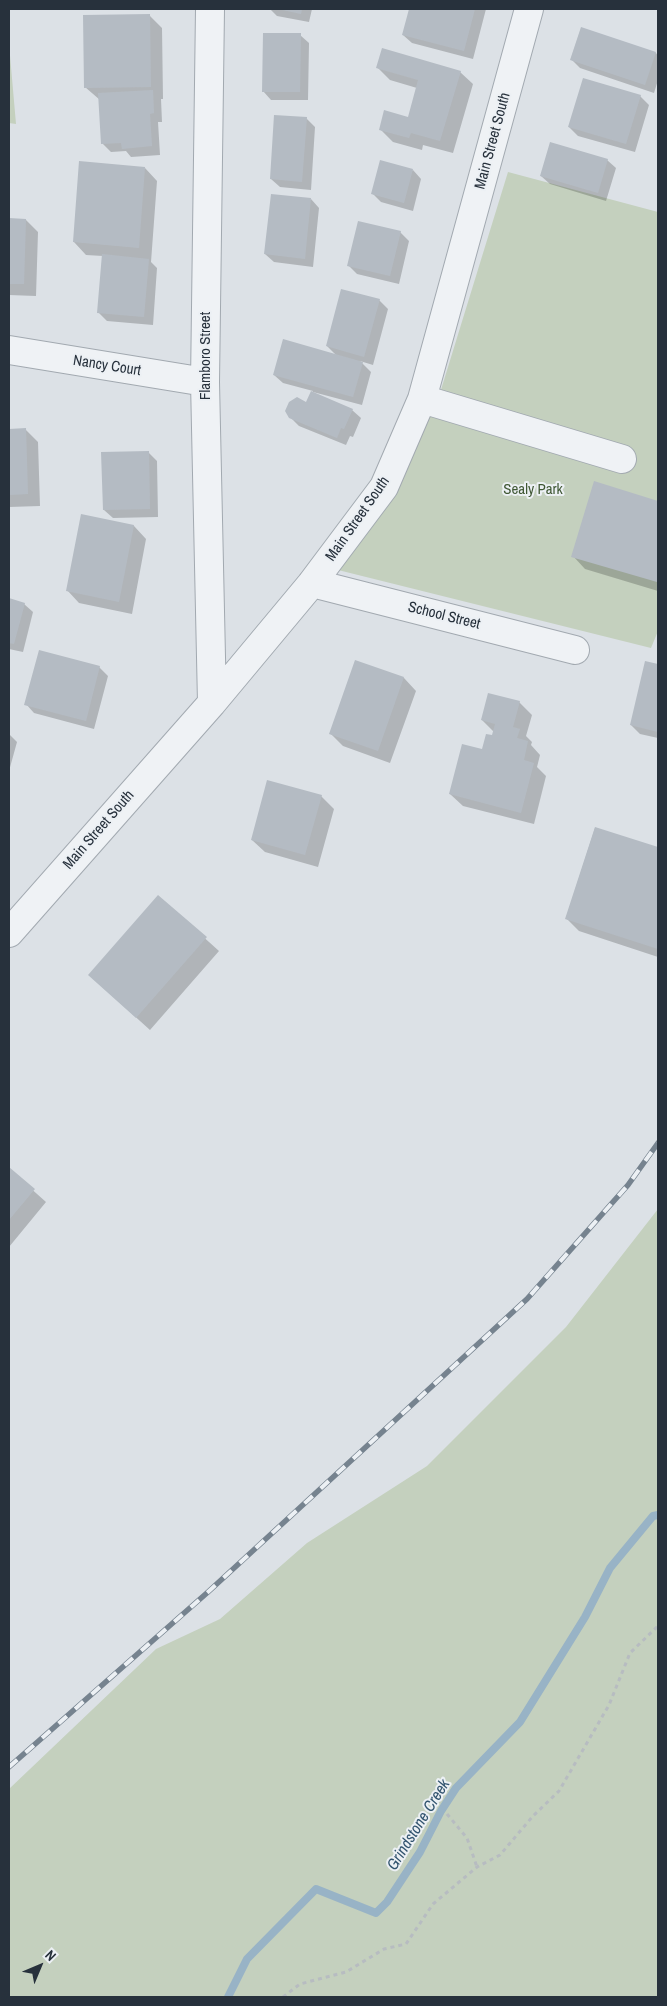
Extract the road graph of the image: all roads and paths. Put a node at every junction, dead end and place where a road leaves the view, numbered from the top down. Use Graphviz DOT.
graph roads {
  1 [pos="210,9"];
  2 [pos="529,9"];
  3 [pos="9,350"];
  4 [pos="205,382"];
  5 [pos="422,399"];
  6 [pos="622,459"];
  7 [pos="312,583"];
  8 [pos="575,650"];
  9 [pos="212,703"];
  10 [pos="9,933"];
  11 [pos="658,1626"];
  12 [pos="447,1814"];
  13 [pos="476,1867"];
  14 [pos="283,1997"];
  1 -- 4 [label="street, Flamboro Street"];
  2 -- 5 [label="street, Main Street South"];
  3 -- 4 [label="street, Nancy Court"];
  4 -- 9 [label="street, Flamboro Street"];
  5 -- 6 [label="street"];
  5 -- 7 [label="street, Main Street South"];
  7 -- 8 [label="street, School Street"];
  7 -- 9 [label="street, Main Street South"];
  9 -- 10 [label="street, Main Street South"];
  11 -- 13 [label="path"];
  12 -- 13 [label="path"];
  13 -- 14 [label="path"];
}
